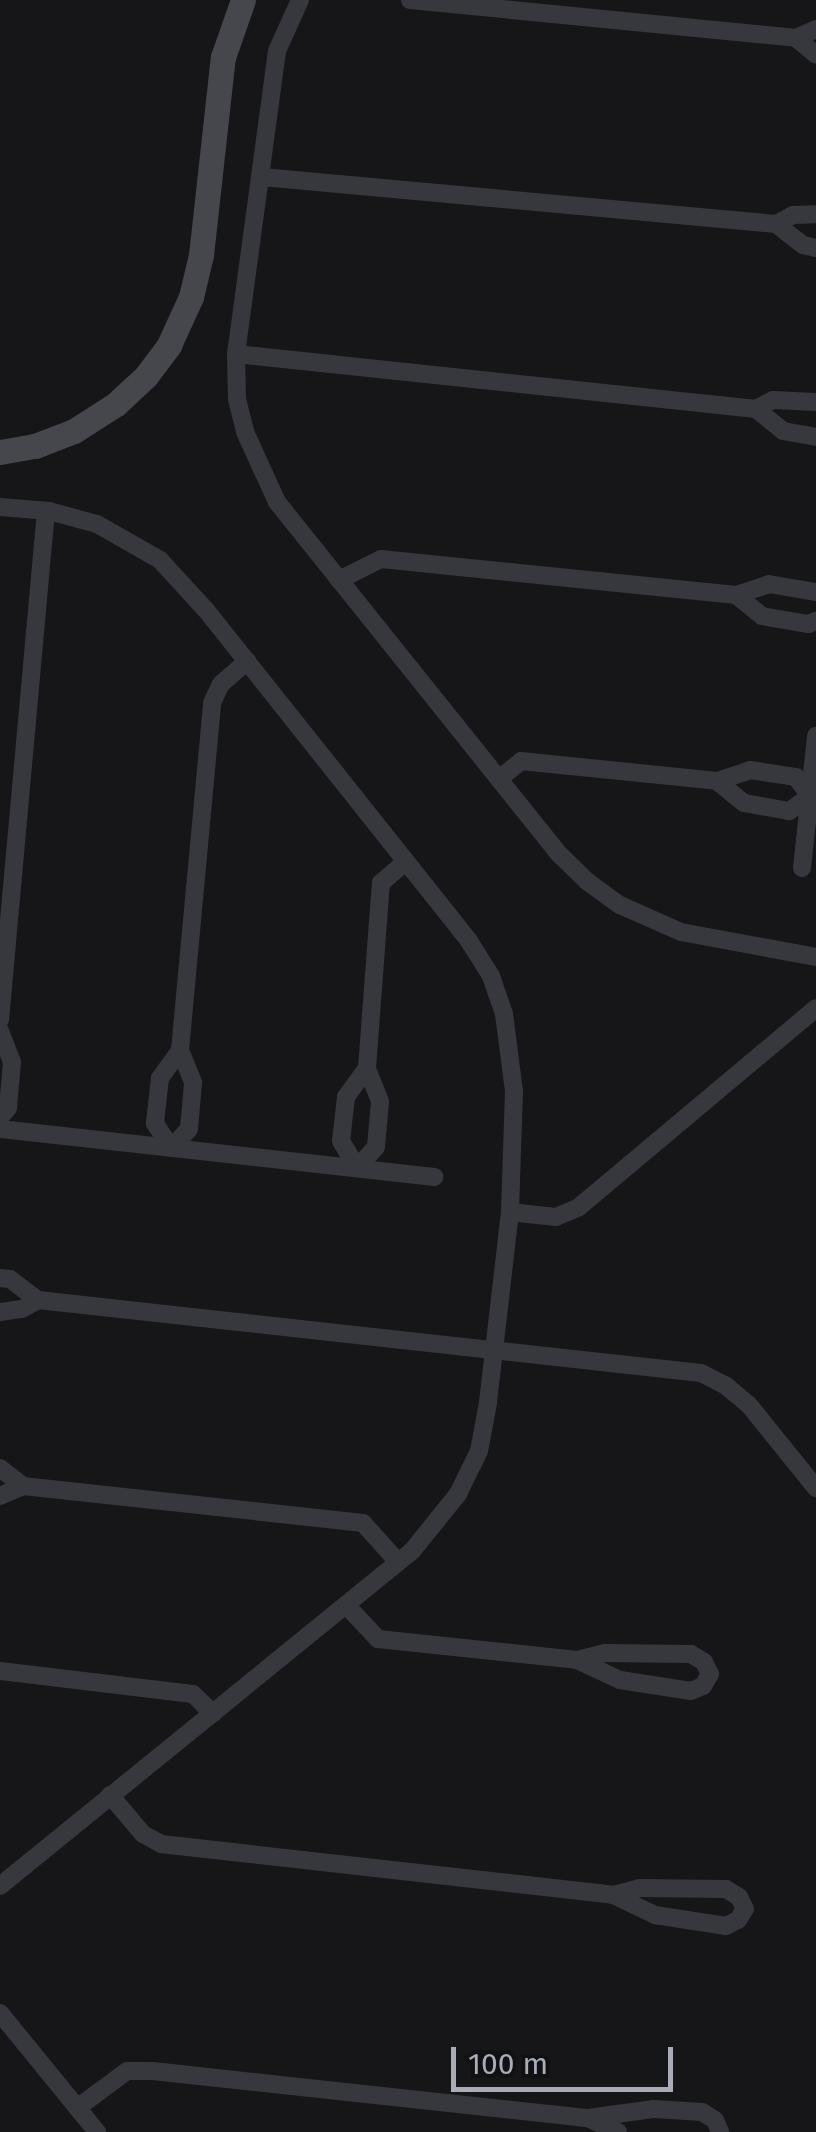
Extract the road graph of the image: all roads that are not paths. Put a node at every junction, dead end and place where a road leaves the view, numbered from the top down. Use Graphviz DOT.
graph roads {
  1 [pos="243,0"];
  2 [pos="300,0"];
  3 [pos="410,0"];
  4 [pos="816,29"];
  5 [pos="796,38"];
  6 [pos="816,55"];
  7 [pos="262,177"];
  8 [pos="816,214"];
  9 [pos="776,224"];
  10 [pos="816,248"];
  11 [pos="236,354"];
  12 [pos="816,402"];
  13 [pos="756,409"];
  14 [pos="816,437"];
  15 [pos="0,452"];
  16 [pos="0,507"];
  17 [pos="46,510"];
  18 [pos="339,580"];
  19 [pos="816,592"];
  20 [pos="736,594"];
  21 [pos="816,621"];
  22 [pos="247,660"];
  23 [pos="816,736"];
  24 [pos="498,779"];
  25 [pos="717,781"];
  26 [pos="810,796"];
  27 [pos="406,861"];
  28 [pos="802,868"];
  29 [pos="816,957"];
  30 [pos="816,1008"];
  31 [pos="0,1020"];
  32 [pos="0,1031"];
  33 [pos="180,1050"];
  34 [pos="367,1068"];
  35 [pos="0,1117"];
  36 [pos="0,1129"];
  37 [pos="171,1148"];
  38 [pos="357,1168"];
  39 [pos="434,1177"];
  40 [pos="510,1212"];
  41 [pos="0,1278"];
  42 [pos="38,1300"];
  43 [pos="0,1312"];
  44 [pos="493,1347"];
  45 [pos="0,1468"];
  46 [pos="23,1486"];
  47 [pos="816,1488"];
  48 [pos="0,1496"];
  49 [pos="398,1562"];
  50 [pos="346,1605"];
  51 [pos="577,1660"];
  52 [pos="0,1671"];
  53 [pos="213,1713"];
  54 [pos="110,1796"];
  55 [pos="0,1886"];
  56 [pos="612,1895"];
  57 [pos="0,2013"];
  58 [pos="77,2108"];
  59 [pos="588,2118"];
  60 [pos="97,2132"];
  61 [pos="618,2132"];
  62 [pos="720,2132"];
  1 -- 15 [label="main road"];
  2 -- 7 [label="street"];
  3 -- 5 [label="street"];
  4 -- 5 [label="street"];
  5 -- 6 [label="street"];
  7 -- 9 [label="street"];
  7 -- 11 [label="street"];
  8 -- 9 [label="street"];
  9 -- 10 [label="street"];
  11 -- 13 [label="street"];
  11 -- 18 [label="street"];
  12 -- 13 [label="street"];
  13 -- 14 [label="street"];
  16 -- 17 [label="street"];
  17 -- 22 [label="street"];
  17 -- 31 [label="street"];
  18 -- 20 [label="street"];
  18 -- 24 [label="street"];
  19 -- 20 [label="street"];
  20 -- 21 [label="street"];
  22 -- 27 [label="street"];
  22 -- 33 [label="street"];
  23 -- 26 [label="street"];
  24 -- 25 [label="street"];
  24 -- 29 [label="street"];
  25 -- 26 [label="street"];
  25 -- 26 [label="street"];
  26 -- 28 [label="street"];
  27 -- 34 [label="street"];
  27 -- 40 [label="street"];
  30 -- 40 [label="street"];
  32 -- 35 [label="street"];
  33 -- 37 [label="street"];
  33 -- 37 [label="street"];
  34 -- 38 [label="street"];
  34 -- 38 [label="street"];
  36 -- 37 [label="street"];
  37 -- 38 [label="street"];
  38 -- 39 [label="street"];
  40 -- 44 [label="street"];
  41 -- 42 [label="street"];
  42 -- 43 [label="street"];
  42 -- 44 [label="street"];
  44 -- 47 [label="street"];
  44 -- 49 [label="street"];
  45 -- 46 [label="street"];
  46 -- 48 [label="street"];
  46 -- 49 [label="street"];
  49 -- 50 [label="street"];
  50 -- 51 [label="street"];
  50 -- 53 [label="street"];
  51 -- 51 [label="street"];
  52 -- 53 [label="street"];
  53 -- 54 [label="street"];
  54 -- 55 [label="street"];
  54 -- 56 [label="street"];
  56 -- 56 [label="street"];
  57 -- 58 [label="street"];
  58 -- 59 [label="street"];
  58 -- 60 [label="street"];
  59 -- 61 [label="street"];
  59 -- 62 [label="street"];
}
